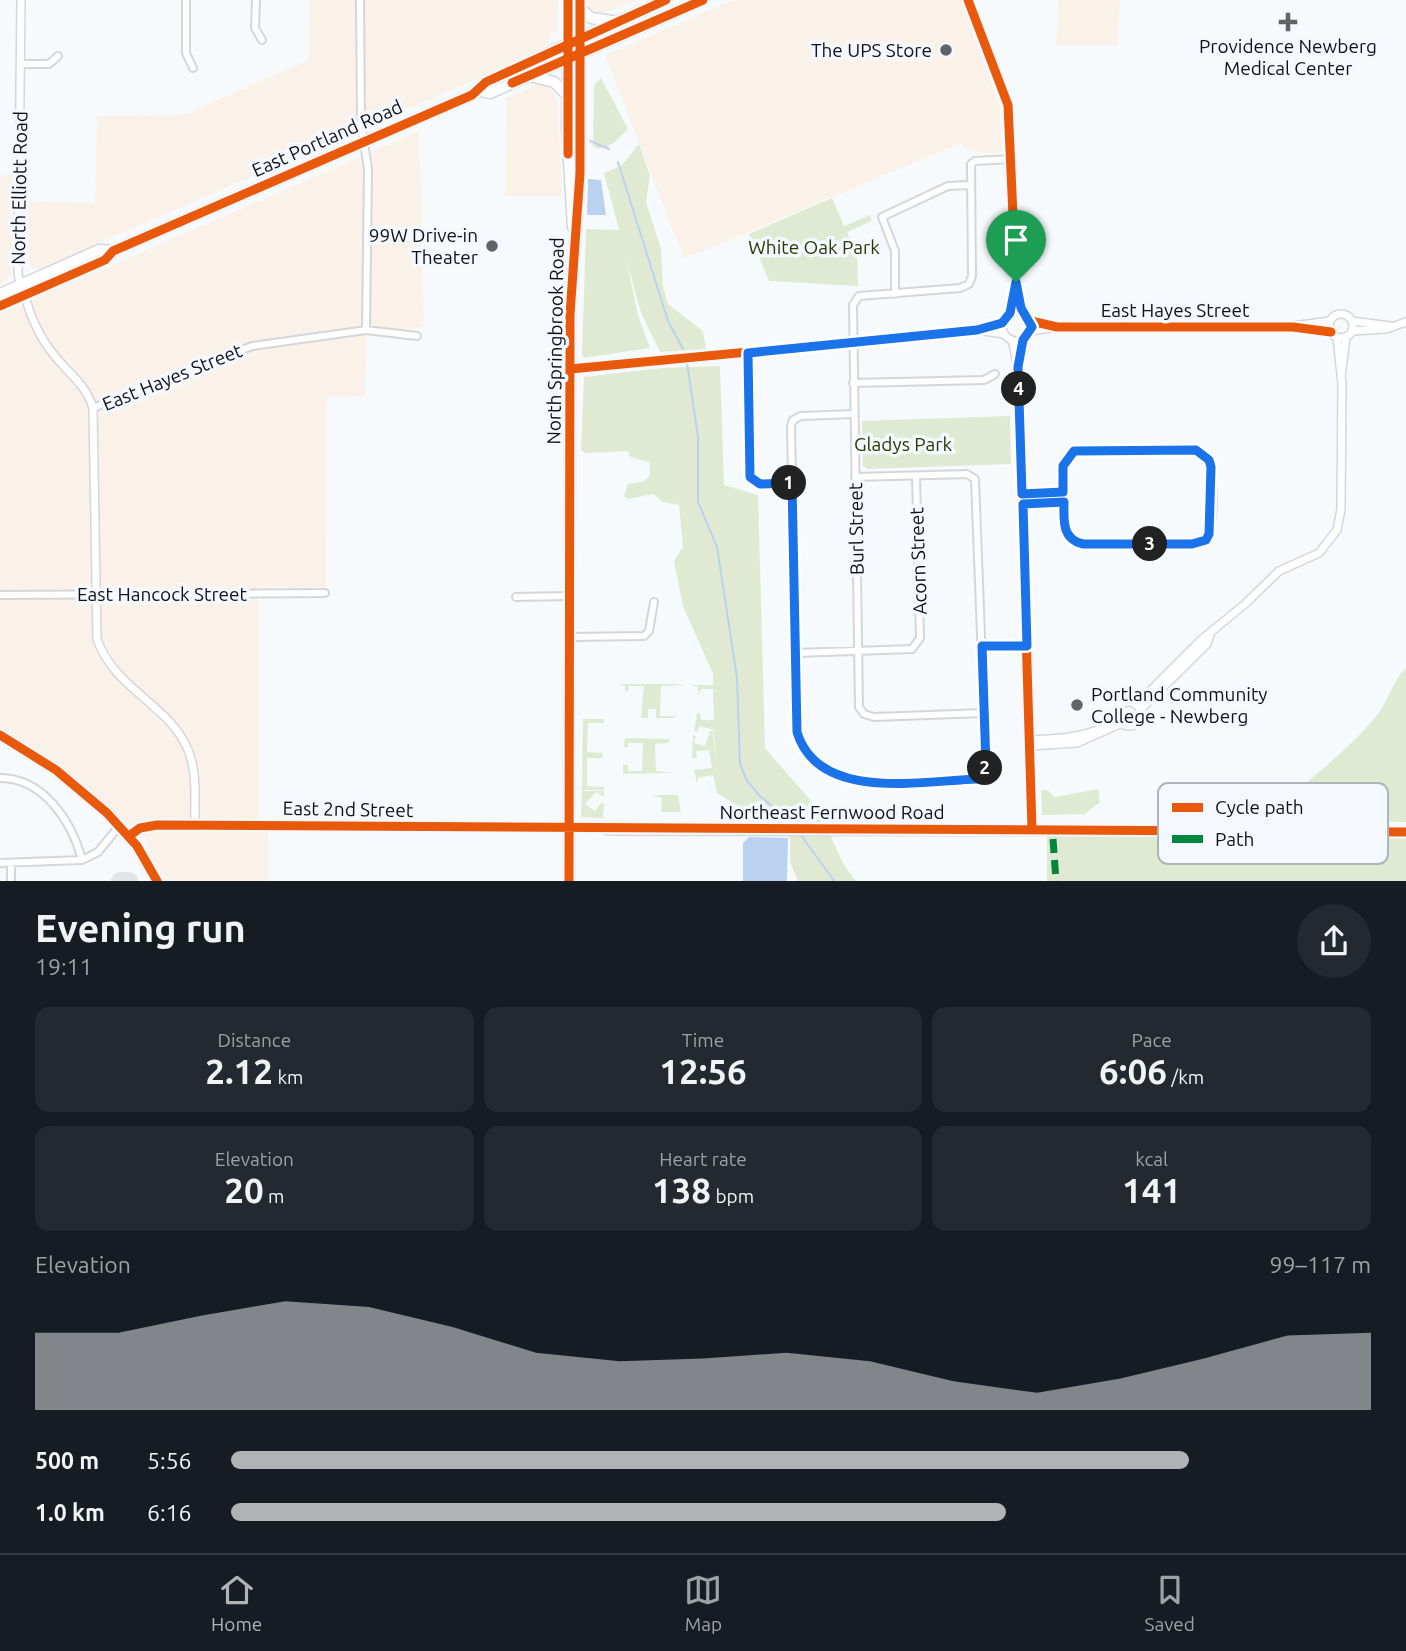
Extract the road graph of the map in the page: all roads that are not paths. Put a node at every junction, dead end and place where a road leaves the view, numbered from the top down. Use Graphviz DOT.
graph roads {
  1 [pos="21,0"];
  2 [pos="186,0"];
  3 [pos="256,0"];
  4 [pos="360,0"];
  5 [pos="568,0"];
  6 [pos="666,0"];
  7 [pos="703,0"];
  8 [pos="968,0"];
  9 [pos="580,4"];
  10 [pos="616,22"];
  11 [pos="580,38"];
  12 [pos="262,40"];
  13 [pos="568,44"];
  14 [pos="580,54"];
  15 [pos="58,56"];
  16 [pos="568,59"];
  17 [pos="21,64"];
  18 [pos="193,68"];
  19 [pos="530,75"];
  20 [pos="480,91"];
  21 [pos="567,95"];
  22 [pos="364,142"];
  23 [pos="1012,159"];
  24 [pos="969,185"];
  25 [pos="570,189"];
  26 [pos="578,213"];
  27 [pos="574,234"];
  28 [pos="1016,282"];
  29 [pos="23,290"];
  30 [pos="0,294"];
  31 [pos="895,294"];
  32 [pos="0,306"];
  33 [pos="1010,313"];
  34 [pos="1024,313"];
  35 [pos="1031,321"];
  36 [pos="1330,321"];
  37 [pos="1352,321"];
  38 [pos="1406,322"];
  39 [pos="1002,323"];
  40 [pos="1390,326"];
  41 [pos="1057,327"];
  42 [pos="1293,327"];
  43 [pos="366,330"];
  44 [pos="977,330"];
  45 [pos="1031,331"];
  46 [pos="1004,334"];
  47 [pos="1349,334"];
  48 [pos="1334,335"];
  49 [pos="417,336"];
  50 [pos="1012,340"];
  51 [pos="1023,340"];
  52 [pos="853,342"];
  53 [pos="748,353"];
  54 [pos="1018,367"];
  55 [pos="570,369"];
  56 [pos="995,374"];
  57 [pos="1341,377"];
  58 [pos="853,383"];
  59 [pos="93,408"];
  60 [pos="853,414"];
  61 [pos="916,476"];
  62 [pos="855,477"];
  63 [pos="792,483"];
  64 [pos="1063,492"];
  65 [pos="1022,494"];
  66 [pos="1064,502"];
  67 [pos="1023,504"];
  68 [pos="325,593"];
  69 [pos="0,594"];
  70 [pos="94,595"];
  71 [pos="570,596"];
  72 [pos="516,597"];
  73 [pos="654,602"];
  74 [pos="570,638"];
  75 [pos="982,646"];
  76 [pos="1027,646"];
  77 [pos="859,651"];
  78 [pos="796,653"];
  79 [pos="1138,707"];
  80 [pos="983,713"];
  81 [pos="1120,721"];
  82 [pos="0,735"];
  83 [pos="1030,743"];
  84 [pos="0,778"];
  85 [pos="92,802"];
  86 [pos="195,825"];
  87 [pos="570,828"];
  88 [pos="116,831"];
  89 [pos="1032,831"];
  90 [pos="1158,831"];
  91 [pos="1388,832"];
  92 [pos="1406,832"];
  93 [pos="129,836"];
  94 [pos="82,860"];
  95 [pos="0,863"];
  96 [pos="11,863"];
  97 [pos="150,869"];
  98 [pos="11,881"];
  99 [pos="157,881"];
  100 [pos="569,881"];
  1 -- 17 [label="street, North Elliott Road"];
  2 -- 18 [label="street"];
  3 -- 12 [label="street"];
  4 -- 22 [label="street"];
  5 -- 13 [label="main road, North Springbrook Road"];
  6 -- 10 [label="main road, East Portland Road"];
  7 -- 14 [label="main road, East Portland Road"];
  8 -- 23 [label="street"];
  9 -- 10 [label="main road"];
  9 -- 11 [label="main road, North Springbrook Road"];
  10 -- 11 [label="main road, East Portland Road"];
  11 -- 13 [label="main road, East Portland Road"];
  11 -- 14 [label="main road, North Springbrook Road"];
  13 -- 16 [label="main road, North Springbrook Road"];
  13 -- 20 [label="main road, East Portland Road"];
  14 -- 16 [label="main road, East Portland Road"];
  14 -- 26 [label="main road, North Springbrook Road"];
  15 -- 17 [label="street"];
  16 -- 19 [label="main road, East Portland Road"];
  16 -- 21 [label="main road, North Springbrook Road"];
  17 -- 29 [label="street, North Elliott Road"];
  19 -- 20 [label="main road, East Portland Road"];
  19 -- 21 [label="main road"];
  20 -- 22 [label="main road, East Portland Road"];
  21 -- 25 [label="main road, North Springbrook Road"];
  22 -- 29 [label="main road, East Portland Road"];
  22 -- 43 [label="street"];
  23 -- 24 [label="street"];
  23 -- 28 [label="street"];
  24 -- 31 [label="street"];
  24 -- 31 [label="street"];
  25 -- 26 [label="main road"];
  25 -- 27 [label="main road, North Springbrook Road"];
  26 -- 27 [label="main road, North Springbrook Road"];
  27 -- 55 [label="main road, North Springbrook Road"];
  28 -- 33 [label="street"];
  28 -- 34 [label="street"];
  29 -- 30 [label="main road, East Portland Road"];
  29 -- 32 [label="main road, East Portland Road"];
  29 -- 59 [label="street, North Elliott Road"];
  31 -- 52 [label="street, Burl Street"];
  33 -- 34 [label="street"];
  33 -- 39 [label="street"];
  34 -- 35 [label="street"];
  35 -- 41 [label="street, East Hayes Street"];
  35 -- 45 [label="street"];
  36 -- 37 [label="street"];
  36 -- 42 [label="street, East Hayes Street"];
  36 -- 48 [label="street"];
  37 -- 40 [label="street"];
  37 -- 47 [label="street"];
  38 -- 40 [label="street"];
  39 -- 44 [label="street"];
  39 -- 46 [label="street"];
  40 -- 47 [label="street"];
  41 -- 42 [label="street, East Hayes Street"];
  41 -- 45 [label="street, East Hayes Street"];
  42 -- 48 [label="street, East Hayes Street"];
  43 -- 49 [label="street, East Hayes Street"];
  43 -- 59 [label="street, East Hayes Street"];
  44 -- 46 [label="street"];
  44 -- 52 [label="street"];
  45 -- 51 [label="street"];
  46 -- 50 [label="street"];
  47 -- 48 [label="street"];
  47 -- 57 [label="street"];
  48 -- 57 [label="street"];
  50 -- 51 [label="street"];
  50 -- 54 [label="street"];
  51 -- 54 [label="street"];
  52 -- 53 [label="street"];
  52 -- 58 [label="street, Burl Street"];
  53 -- 55 [label="street"];
  53 -- 63 [label="street"];
  54 -- 65 [label="street"];
  55 -- 71 [label="main road, North Springbrook Road"];
  56 -- 58 [label="street"];
  57 -- 79 [label="street"];
  58 -- 60 [label="street, Burl Street"];
  59 -- 70 [label="street, North Elliott Road"];
  60 -- 62 [label="street, Burl Street"];
  60 -- 63 [label="street"];
  61 -- 62 [label="street"];
  61 -- 75 [label="street"];
  61 -- 77 [label="street, Acorn Street"];
  62 -- 77 [label="street, Burl Street"];
  63 -- 78 [label="street"];
  64 -- 65 [label="street"];
  64 -- 66 [label="street"];
  64 -- 66 [label="street"];
  65 -- 67 [label="street"];
  66 -- 67 [label="street"];
  67 -- 76 [label="street"];
  68 -- 70 [label="street, East Hancock Street"];
  69 -- 70 [label="street, East Hancock Street"];
  70 -- 86 [label="street, North Elliott Road"];
  71 -- 72 [label="street"];
  71 -- 74 [label="main road, North Springbrook Road"];
  73 -- 74 [label="street"];
  74 -- 87 [label="main road, North Springbrook Road"];
  75 -- 76 [label="street"];
  75 -- 80 [label="street"];
  76 -- 83 [label="street"];
  77 -- 78 [label="street"];
  77 -- 80 [label="street, Burl Street"];
  78 -- 80 [label="street"];
  79 -- 81 [label="street"];
  79 -- 81 [label="street"];
  81 -- 83 [label="street"];
  82 -- 85 [label="main road"];
  83 -- 89 [label="street"];
  84 -- 94 [label="street"];
  85 -- 88 [label="main road"];
  85 -- 93 [label="main road"];
  86 -- 87 [label="street, East 2nd Street"];
  86 -- 93 [label="street, East 2nd Street"];
  87 -- 89 [label="street, Northeast Fernwood Road"];
  87 -- 100 [label="main road, North Springbrook Road"];
  88 -- 94 [label="street"];
  88 -- 97 [label="main road"];
  89 -- 90 [label="street, Northeast Fernwood Road"];
  91 -- 92 [label="street, Northeast Fernwood Road"];
  93 -- 97 [label="main road"];
  94 -- 96 [label="street"];
  95 -- 96 [label="street"];
  96 -- 98 [label="street"];
  97 -- 99 [label="main road"];
}
